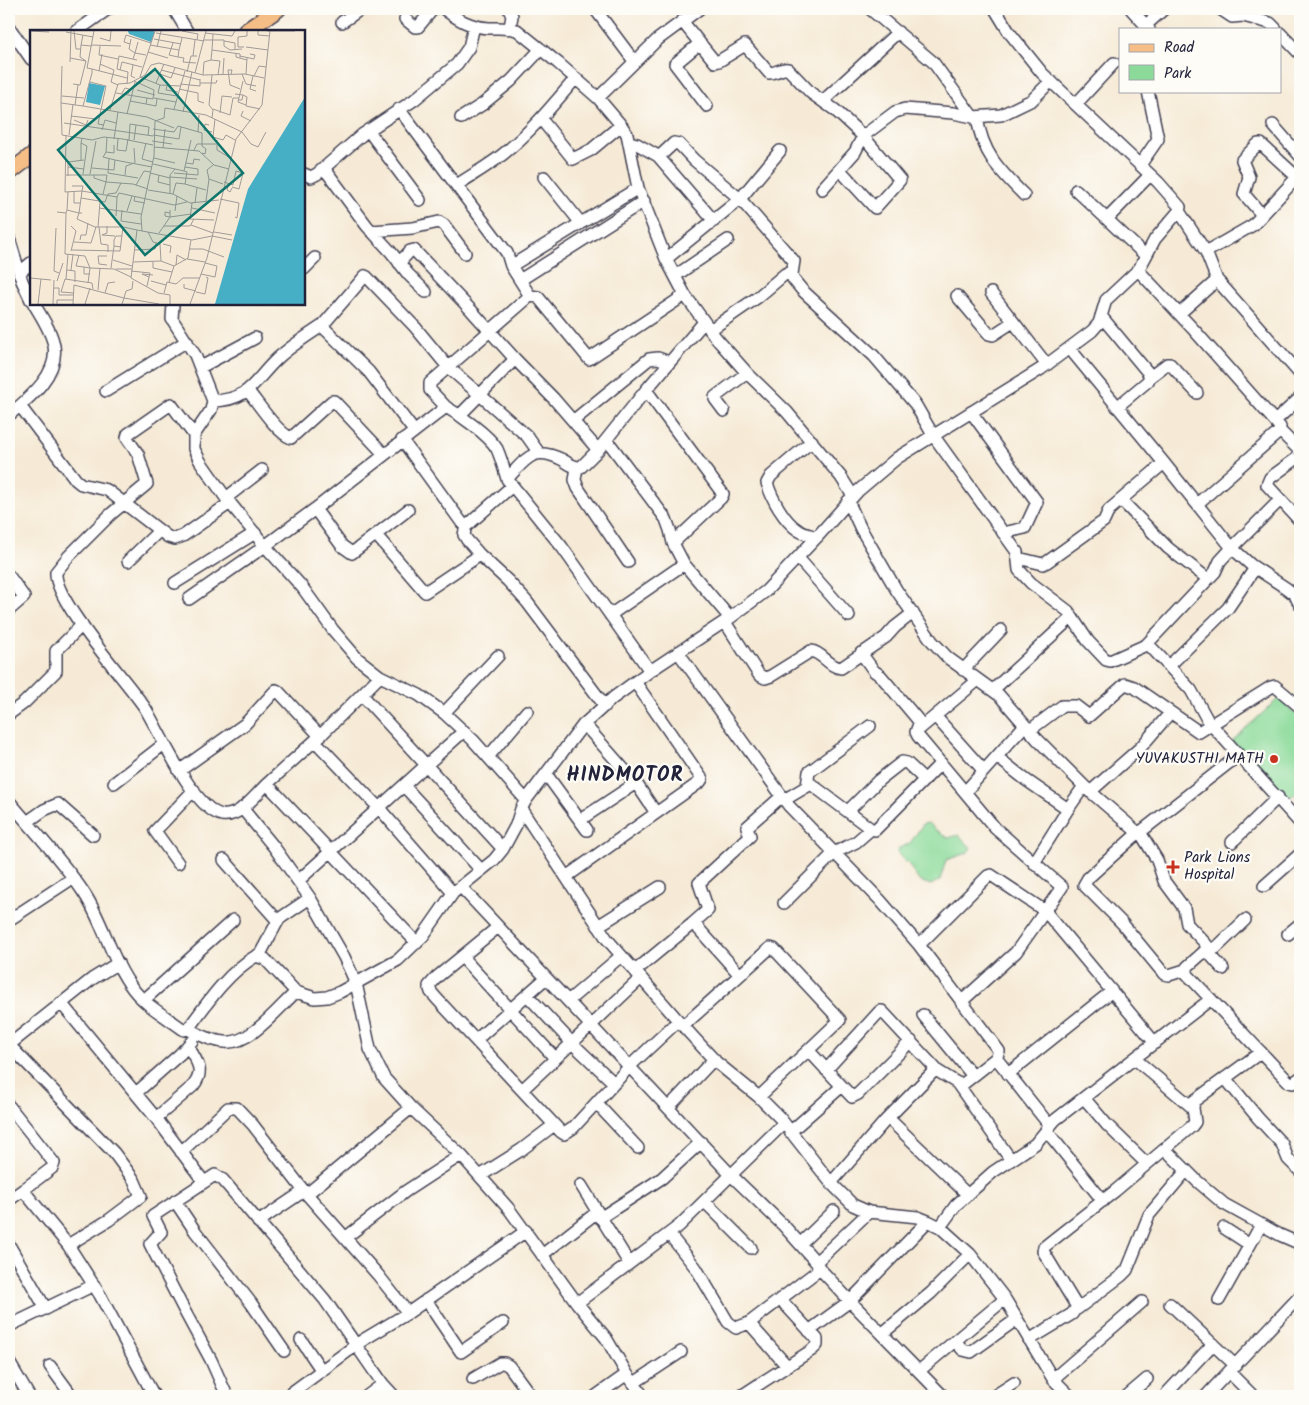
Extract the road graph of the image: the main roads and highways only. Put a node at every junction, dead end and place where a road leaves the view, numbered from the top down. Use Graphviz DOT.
graph roads {
  1 [pos="278,9"];
  2 [pos="247,30"];
  3 [pos="30,157"];
  4 [pos="9,173"];
  1 -- 2 [label="main road"];
  3 -- 4 [label="main road"];
}
